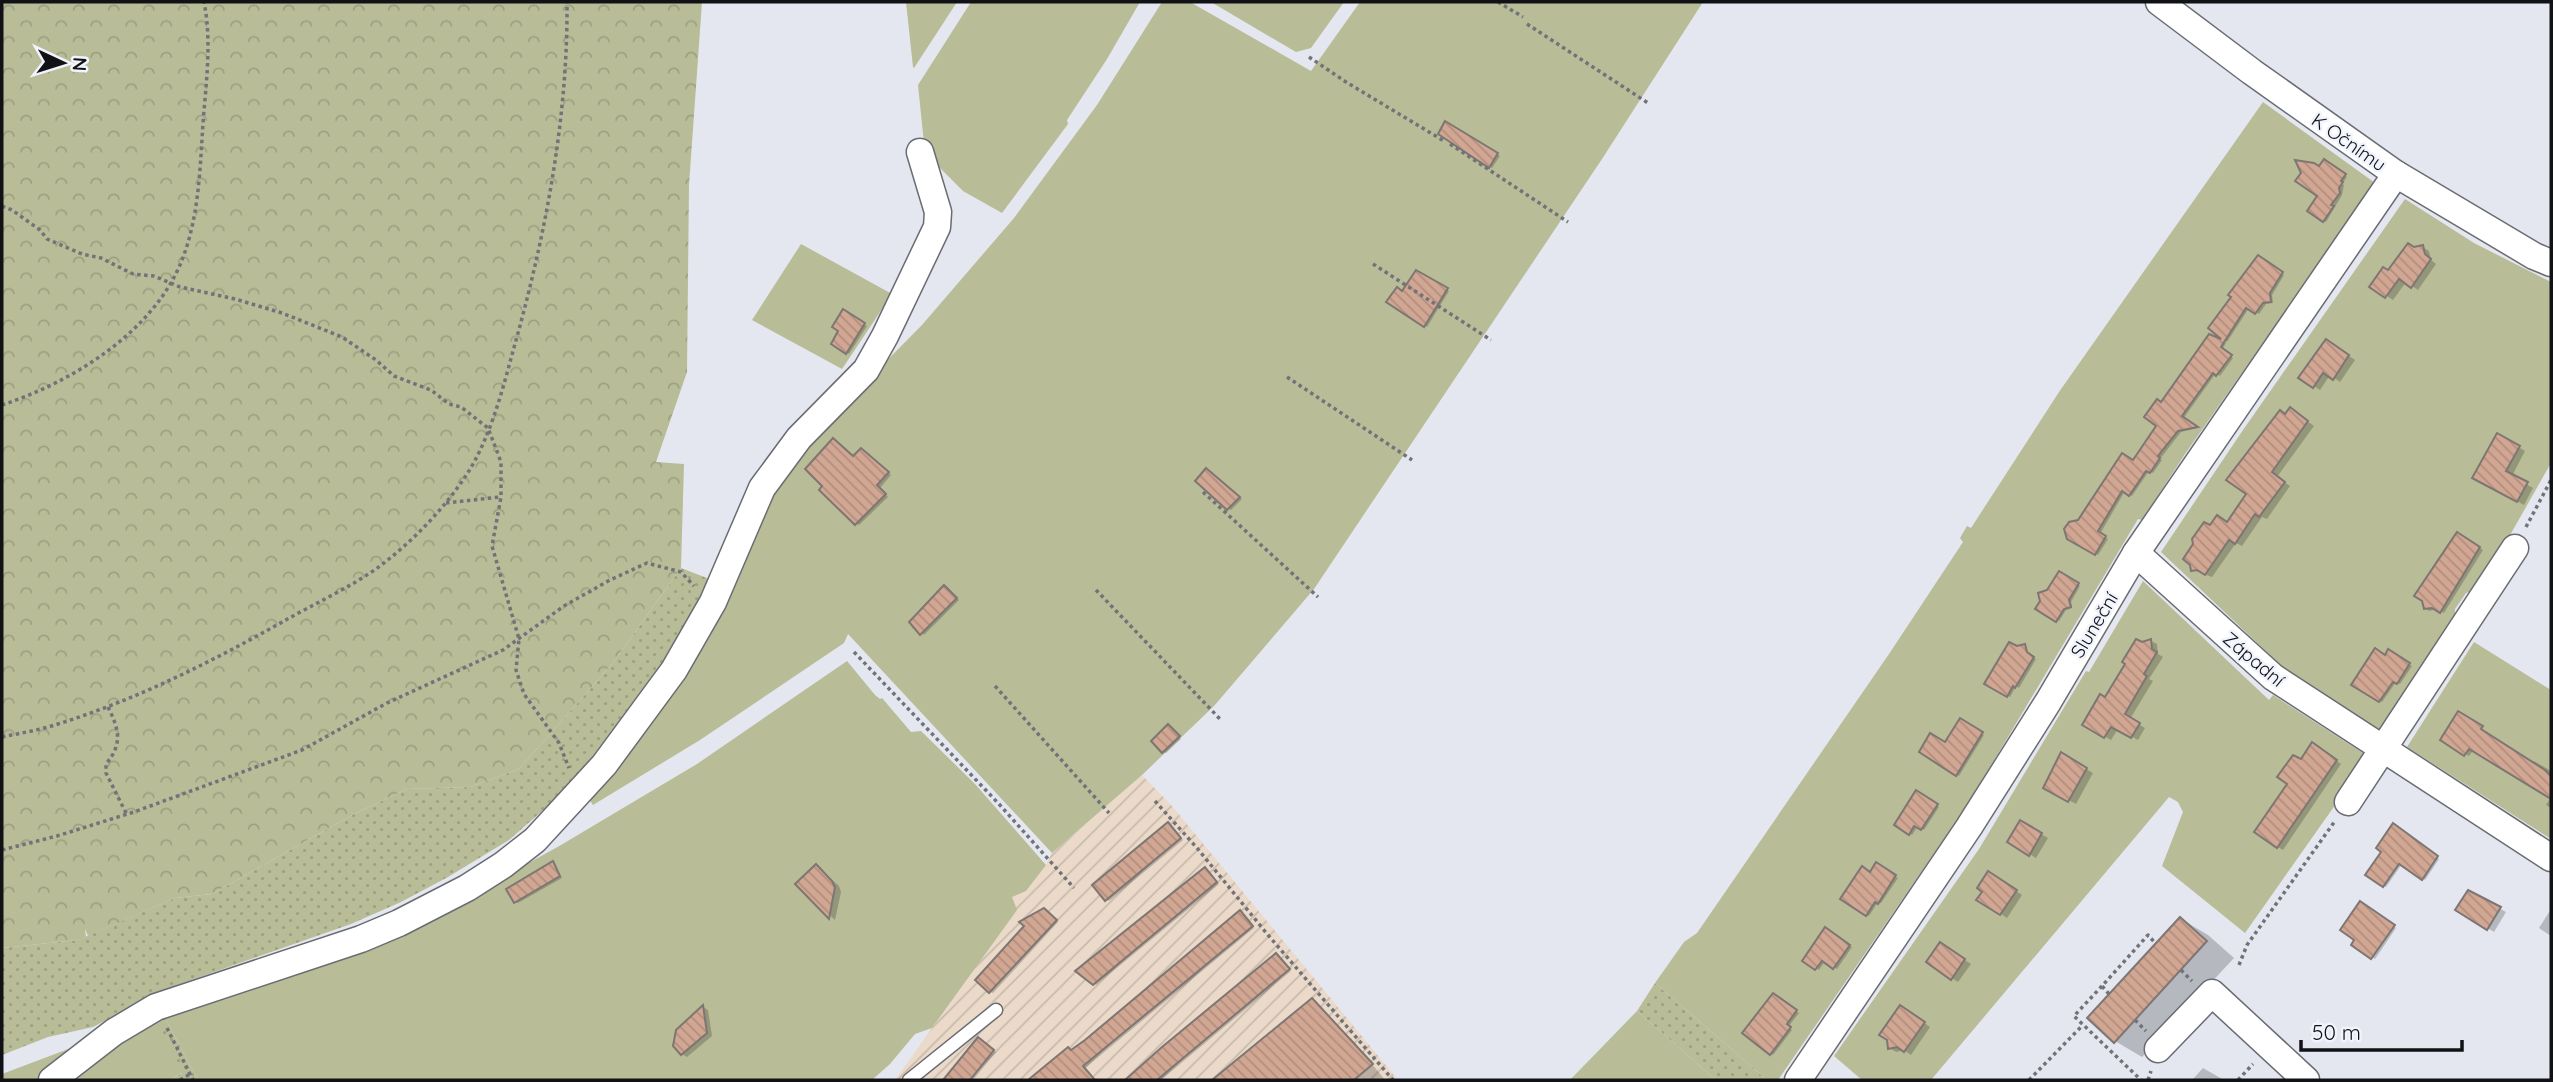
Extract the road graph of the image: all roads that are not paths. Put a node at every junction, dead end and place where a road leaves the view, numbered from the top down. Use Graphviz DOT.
graph roads {
  1 [pos="2159,2"];
  2 [pos="920,152"];
  3 [pos="2396,174"];
  4 [pos="2551,263"];
  5 [pos="2515,548"];
  6 [pos="2136,553"];
  7 [pos="2384,750"];
  8 [pos="2348,802"];
  9 [pos="2551,858"];
  10 [pos="996,1010"];
  11 [pos="2158,1049"];
  12 [pos="52,1080"];
  13 [pos="909,1080"];
  14 [pos="1798,1080"];
  15 [pos="2306,1080"];
  1 -- 3 [label="street, K Očnímu"];
  2 -- 12 [label="street"];
  3 -- 4 [label="street, K Očnímu"];
  3 -- 6 [label="street, Sluneční"];
  5 -- 7 [label="street"];
  6 -- 7 [label="street, Západní"];
  6 -- 14 [label="street, Sluneční"];
  7 -- 8 [label="street"];
  7 -- 9 [label="street, Západní"];
  10 -- 13 [label="lane"];
  11 -- 15 [label="street"];
}
